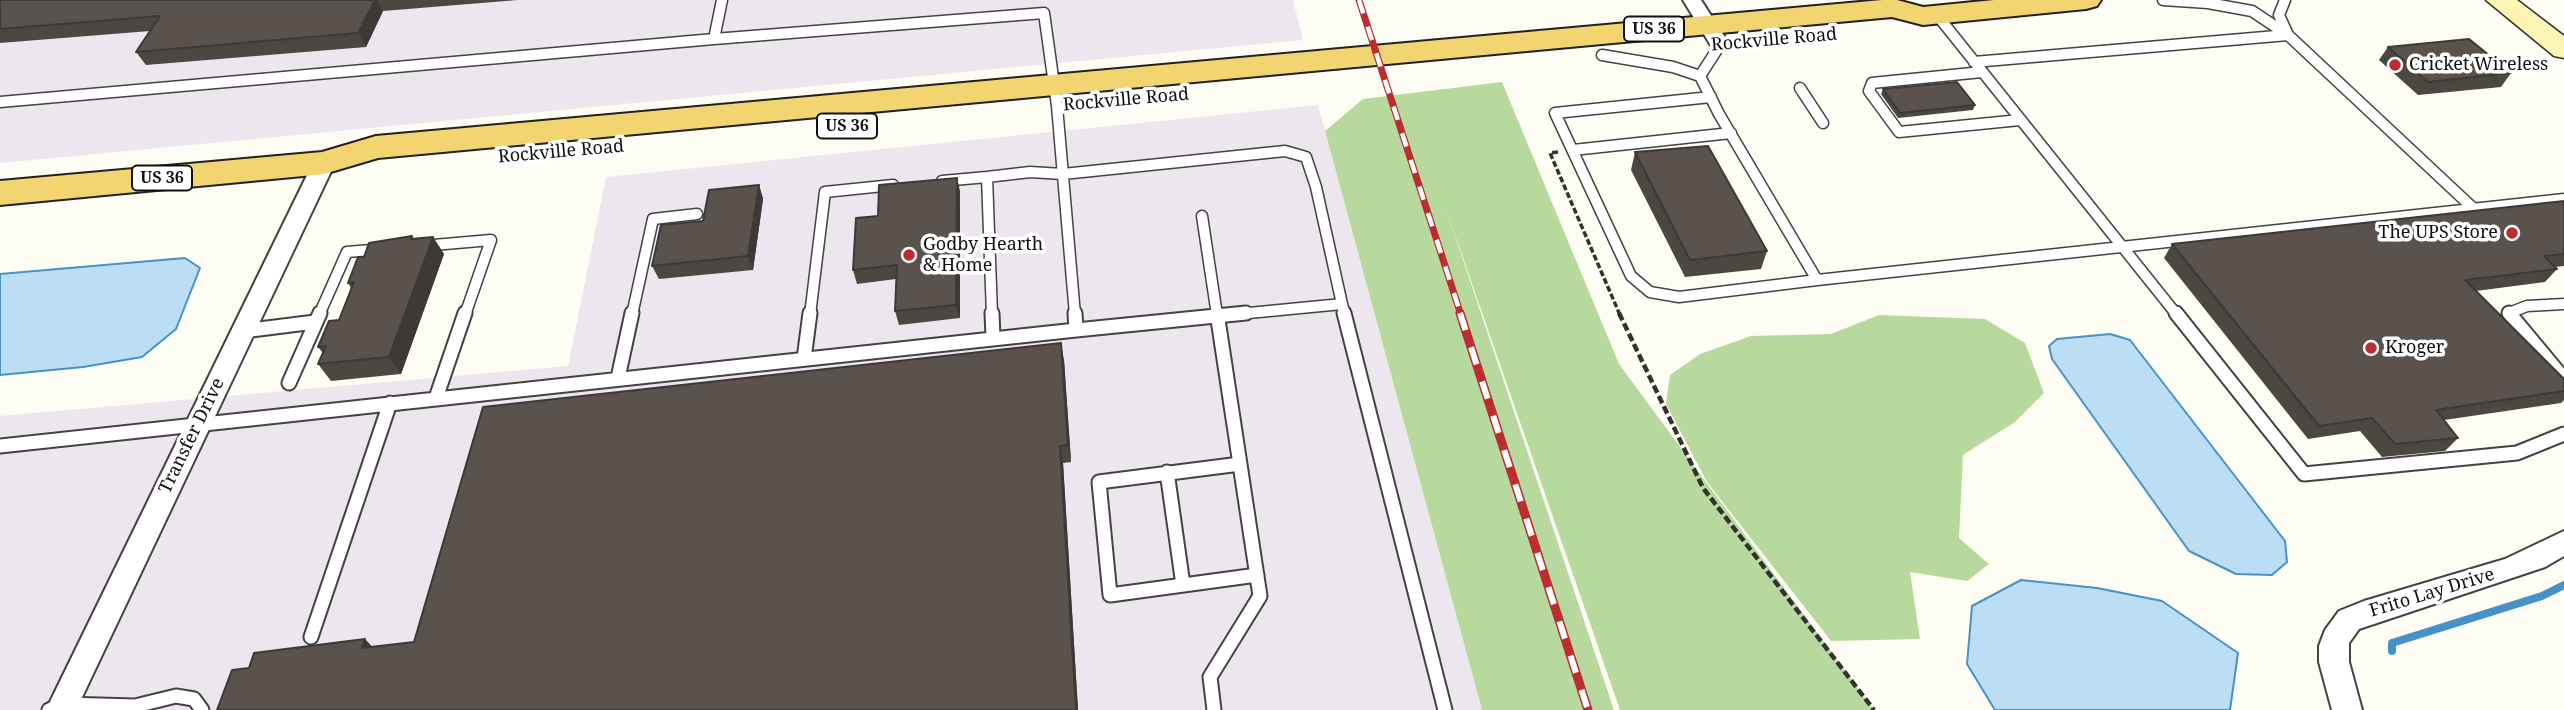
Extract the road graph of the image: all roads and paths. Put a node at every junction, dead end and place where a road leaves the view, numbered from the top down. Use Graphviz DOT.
graph roads {
  1 [pos="722,0"];
  2 [pos="2086,0"];
  3 [pos="2163,0"];
  4 [pos="2285,0"];
  5 [pos="2500,0"];
  6 [pos="1930,15"];
  7 [pos="1706,23"];
  8 [pos="2288,35"];
  9 [pos="714,39"];
  10 [pos="2564,50"];
  11 [pos="1602,55"];
  12 [pos="1974,62"];
  13 [pos="1982,72"];
  14 [pos="1700,76"];
  15 [pos="1800,88"];
  16 [pos="1055,95"];
  17 [pos="1711,97"];
  18 [pos="0,102"];
  19 [pos="2020,120"];
  20 [pos="1823,123"];
  21 [pos="1731,133"];
  22 [pos="1573,150"];
  23 [pos="324,163"];
  24 [pos="1063,174"];
  25 [pos="987,177"];
  26 [pos="933,182"];
  27 [pos="906,184"];
  28 [pos="0,193"];
  29 [pos="2564,199"];
  30 [pos="2474,209"];
  31 [pos="696,214"];
  32 [pos="1202,216"];
  33 [pos="412,247"];
  34 [pos="399,248"];
  35 [pos="2122,249"];
  36 [pos="1817,280"];
  37 [pos="1342,304"];
  38 [pos="2564,304"];
  39 [pos="1217,317"];
  40 [pos="316,323"];
  41 [pos="1076,330"];
  42 [pos="243,331"];
  43 [pos="993,338"];
  44 [pos="804,359"];
  45 [pos="618,378"];
  46 [pos="2564,379"];
  47 [pos="289,383"];
  48 [pos="436,398"];
  49 [pos="390,403"];
  50 [pos="199,423"];
  51 [pos="2564,434"];
  52 [pos="0,446"];
  53 [pos="1240,464"];
  54 [pos="1167,472"];
  55 [pos="2564,542"];
  56 [pos="1257,575"];
  57 [pos="1183,585"];
  58 [pos="311,637"];
  59 [pos="58,708"];
  60 [pos="134,708"];
  61 [pos="202,710"];
  62 [pos="1214,710"];
  63 [pos="1446,710"];
  64 [pos="1874,710"];
  65 [pos="2347,710"];
  1 -- 9 [label="lane"];
  2 -- 6 [label="main road, Rockville Road / US 36"];
  3 -- 8 [label="lane"];
  4 -- 8 [label="lane"];
  5 -- 10 [label="main road"];
  6 -- 7 [label="main road, Rockville Road / US 36"];
  6 -- 12 [label="lane"];
  7 -- 11 [label="main road, Rockville Road / US 36"];
  7 -- 14 [label="lane"];
  7 -- 16 [label="main road, Rockville Road / US 36"];
  8 -- 12 [label="lane"];
  8 -- 30 [label="lane"];
  9 -- 16 [label="lane"];
  9 -- 18 [label="lane"];
  11 -- 14 [label="lane"];
  11 -- 16 [label="main road, Rockville Road / US 36"];
  12 -- 13 [label="lane"];
  13 -- 19 [label="lane"];
  13 -- 19 [label="lane"];
  14 -- 17 [label="lane"];
  15 -- 20 [label="lane"];
  16 -- 23 [label="main road, Rockville Road / US 36"];
  16 -- 24 [label="lane"];
  17 -- 21 [label="lane"];
  17 -- 22 [label="lane"];
  19 -- 35 [label="lane"];
  21 -- 22 [label="lane"];
  21 -- 36 [label="lane"];
  22 -- 36 [label="lane"];
  22 -- 64 [label="path"];
  23 -- 28 [label="main road, Rockville Road / US 36"];
  23 -- 42 [label="street, Transfer Drive"];
  24 -- 25 [label="lane"];
  24 -- 37 [label="lane"];
  24 -- 41 [label="lane"];
  25 -- 26 [label="lane"];
  25 -- 43 [label="lane"];
  27 -- 44 [label="lane"];
  29 -- 30 [label="lane"];
  30 -- 35 [label="lane"];
  31 -- 45 [label="lane"];
  32 -- 39 [label="lane"];
  33 -- 48 [label="lane"];
  34 -- 40 [label="lane"];
  35 -- 36 [label="lane"];
  35 -- 51 [label="lane"];
  37 -- 39 [label="lane"];
  37 -- 63 [label="lane"];
  38 -- 46 [label="lane"];
  39 -- 41 [label="lane"];
  39 -- 53 [label="lane"];
  40 -- 42 [label="lane"];
  40 -- 47 [label="lane"];
  41 -- 43 [label="lane"];
  42 -- 50 [label="street, Transfer Drive"];
  43 -- 44 [label="lane"];
  44 -- 45 [label="lane"];
  45 -- 48 [label="lane"];
  48 -- 49 [label="lane"];
  49 -- 50 [label="lane"];
  49 -- 58 [label="lane"];
  50 -- 52 [label="lane"];
  50 -- 59 [label="street, Transfer Drive"];
  53 -- 54 [label="lane"];
  53 -- 56 [label="lane"];
  54 -- 57 [label="lane"];
  54 -- 57 [label="lane"];
  55 -- 65 [label="street, Frito Lay Drive"];
  56 -- 57 [label="lane"];
  56 -- 62 [label="lane"];
  59 -- 60 [label="lane"];
  60 -- 61 [label="lane"];
}
